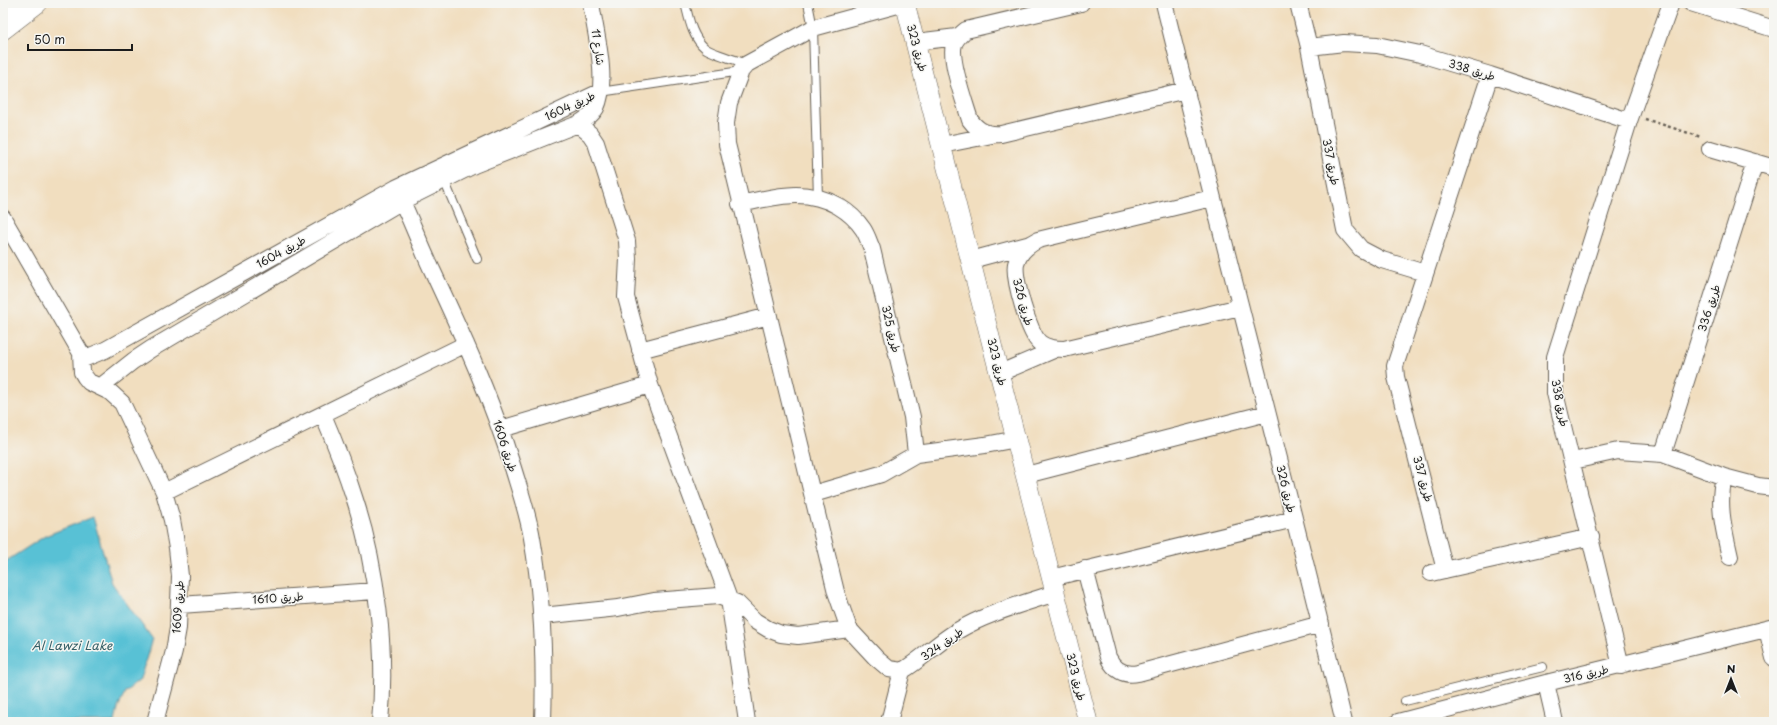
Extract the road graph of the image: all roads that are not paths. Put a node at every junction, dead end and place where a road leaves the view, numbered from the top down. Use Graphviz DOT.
graph roads {
  1 [pos="11,3"];
  2 [pos="38,3"];
  3 [pos="591,3"];
  4 [pos="685,3"];
  5 [pos="808,3"];
  6 [pos="905,3"];
  7 [pos="1081,3"];
  8 [pos="1164,3"];
  9 [pos="1298,3"];
  10 [pos="1671,3"];
  11 [pos="1692,3"];
  12 [pos="3,12"];
  13 [pos="813,28"];
  14 [pos="1774,29"];
  15 [pos="3,30"];
  16 [pos="957,37"];
  17 [pos="916,42"];
  18 [pos="1309,46"];
  19 [pos="744,68"];
  20 [pos="1490,75"];
  21 [pos="1186,90"];
  22 [pos="600,92"];
  23 [pos="1630,118"];
  24 [pos="578,124"];
  25 [pos="992,135"];
  26 [pos="942,145"];
  27 [pos="1710,148"];
  28 [pos="1755,162"];
  29 [pos="1774,168"];
  30 [pos="444,180"];
  31 [pos="399,195"];
  32 [pos="818,198"];
  33 [pos="1212,198"];
  34 [pos="740,204"];
  35 [pos="3,218"];
  36 [pos="1031,244"];
  37 [pos="477,259"];
  38 [pos="971,260"];
  39 [pos="1425,273"];
  40 [pos="1240,307"];
  41 [pos="769,316"];
  42 [pos="466,344"];
  43 [pos="1056,349"];
  44 [pos="106,350"];
  45 [pos="640,350"];
  46 [pos="83,359"];
  47 [pos="118,373"];
  48 [pos="1000,373"];
  49 [pos="650,385"];
  50 [pos="100,387"];
  51 [pos="1267,413"];
  52 [pos="324,415"];
  53 [pos="501,429"];
  54 [pos="1017,439"];
  55 [pos="916,454"];
  56 [pos="1663,454"];
  57 [pos="1573,461"];
  58 [pos="1026,475"];
  59 [pos="1724,477"];
  60 [pos="1774,488"];
  61 [pos="164,492"];
  62 [pos="813,494"];
  63 [pos="1294,519"];
  64 [pos="1591,537"];
  65 [pos="1730,557"];
  66 [pos="1085,569"];
  67 [pos="1053,585"];
  68 [pos="375,591"];
  69 [pos="729,599"];
  70 [pos="180,605"];
  71 [pos="542,616"];
  72 [pos="1321,624"];
  73 [pos="1771,628"];
  74 [pos="848,629"];
  75 [pos="1774,658"];
  76 [pos="1621,666"];
  77 [pos="1543,667"];
  78 [pos="902,671"];
  79 [pos="1546,683"];
  80 [pos="1405,702"];
  81 [pos="1405,721"];
  82 [pos="157,722"];
  83 [pos="380,722"];
  84 [pos="543,722"];
  85 [pos="747,722"];
  86 [pos="889,722"];
  87 [pos="1088,722"];
  88 [pos="1344,722"];
  89 [pos="1556,722"];
  1 -- 12 [label="street"];
  2 -- 15 [label="street"];
  3 -- 22 [label="street, شارع 11"];
  4 -- 19 [label="lane"];
  5 -- 13 [label="lane"];
  6 -- 13 [label="street"];
  6 -- 17 [label="street, طريق 323"];
  7 -- 16 [label="street"];
  8 -- 21 [label="street, طريق 326"];
  9 -- 18 [label="street, طريق 337"];
  10 -- 23 [label="street, طريق 338"];
  11 -- 14 [label="street"];
  13 -- 19 [label="street"];
  13 -- 32 [label="lane"];
  16 -- 17 [label="street"];
  16 -- 25 [label="street"];
  17 -- 26 [label="street, طريق 323"];
  18 -- 20 [label="street, طريق 338"];
  18 -- 39 [label="street, طريق 337"];
  19 -- 22 [label="lane"];
  19 -- 34 [label="street"];
  20 -- 23 [label="street, طريق 338"];
  20 -- 39 [label="street, طريق 337"];
  21 -- 25 [label="street"];
  21 -- 33 [label="street, طريق 326"];
  22 -- 24 [label="street, طريق 1604"];
  22 -- 31 [label="street, طريق 1604"];
  23 -- 57 [label="street, طريق 338"];
  24 -- 30 [label="street, طريق 1604"];
  24 -- 45 [label="street"];
  25 -- 26 [label="street"];
  26 -- 38 [label="street, طريق 323"];
  27 -- 28 [label="street"];
  28 -- 29 [label="street"];
  28 -- 56 [label="street, طريق 336"];
  30 -- 31 [label="street, طريق 1604"];
  30 -- 37 [label="lane"];
  31 -- 42 [label="street, طريق 1606"];
  31 -- 44 [label="street, طريق 1604"];
  31 -- 47 [label="street, طريق 1604"];
  32 -- 34 [label="street, طريق 325"];
  32 -- 55 [label="street, طريق 325"];
  33 -- 36 [label="street, طريق 326"];
  33 -- 40 [label="street, طريق 326"];
  34 -- 41 [label="street"];
  35 -- 46 [label="street"];
  36 -- 38 [label="street"];
  36 -- 43 [label="street, طريق 326"];
  38 -- 48 [label="street, طريق 323"];
  39 -- 64 [label="street, طريق 337"];
  40 -- 43 [label="street"];
  40 -- 51 [label="street, طريق 326"];
  41 -- 45 [label="street"];
  41 -- 62 [label="street"];
  42 -- 52 [label="street"];
  42 -- 53 [label="street, طريق 1606"];
  43 -- 48 [label="street"];
  44 -- 46 [label="street, طريق 1604"];
  44 -- 47 [label="street"];
  45 -- 49 [label="street"];
  46 -- 50 [label="street"];
  47 -- 50 [label="street, طريق 1604"];
  48 -- 54 [label="street, طريق 323"];
  49 -- 53 [label="street"];
  49 -- 69 [label="street"];
  50 -- 61 [label="street"];
  51 -- 58 [label="street"];
  51 -- 63 [label="street, طريق 326"];
  52 -- 61 [label="street"];
  52 -- 68 [label="street"];
  53 -- 71 [label="street, طريق 1606"];
  54 -- 55 [label="street"];
  54 -- 58 [label="street, طريق 323"];
  55 -- 62 [label="street"];
  56 -- 57 [label="street"];
  56 -- 59 [label="street"];
  57 -- 64 [label="street, طريق 338"];
  58 -- 67 [label="street, طريق 323"];
  59 -- 60 [label="street"];
  59 -- 65 [label="street"];
  61 -- 70 [label="street, طريق 1609"];
  62 -- 74 [label="street"];
  63 -- 66 [label="street, طريق 324"];
  63 -- 72 [label="street, طريق 326"];
  64 -- 76 [label="street, طريق 338"];
  66 -- 67 [label="street, طريق 324"];
  66 -- 72 [label="street"];
  67 -- 78 [label="street, طريق 324"];
  67 -- 87 [label="street, طريق 323"];
  68 -- 70 [label="street, طريق 1610"];
  68 -- 83 [label="street"];
  69 -- 71 [label="street"];
  69 -- 74 [label="street"];
  69 -- 85 [label="street"];
  70 -- 82 [label="street, طريق 1609"];
  71 -- 84 [label="street, طريق 1606"];
  72 -- 88 [label="street, طريق 326"];
  73 -- 75 [label="street"];
  73 -- 76 [label="street, طريق 316"];
  74 -- 78 [label="street"];
  76 -- 79 [label="street, طريق 316"];
  77 -- 80 [label="lane"];
  78 -- 86 [label="street"];
  79 -- 81 [label="street, طريق 316"];
  79 -- 89 [label="street"];
}
